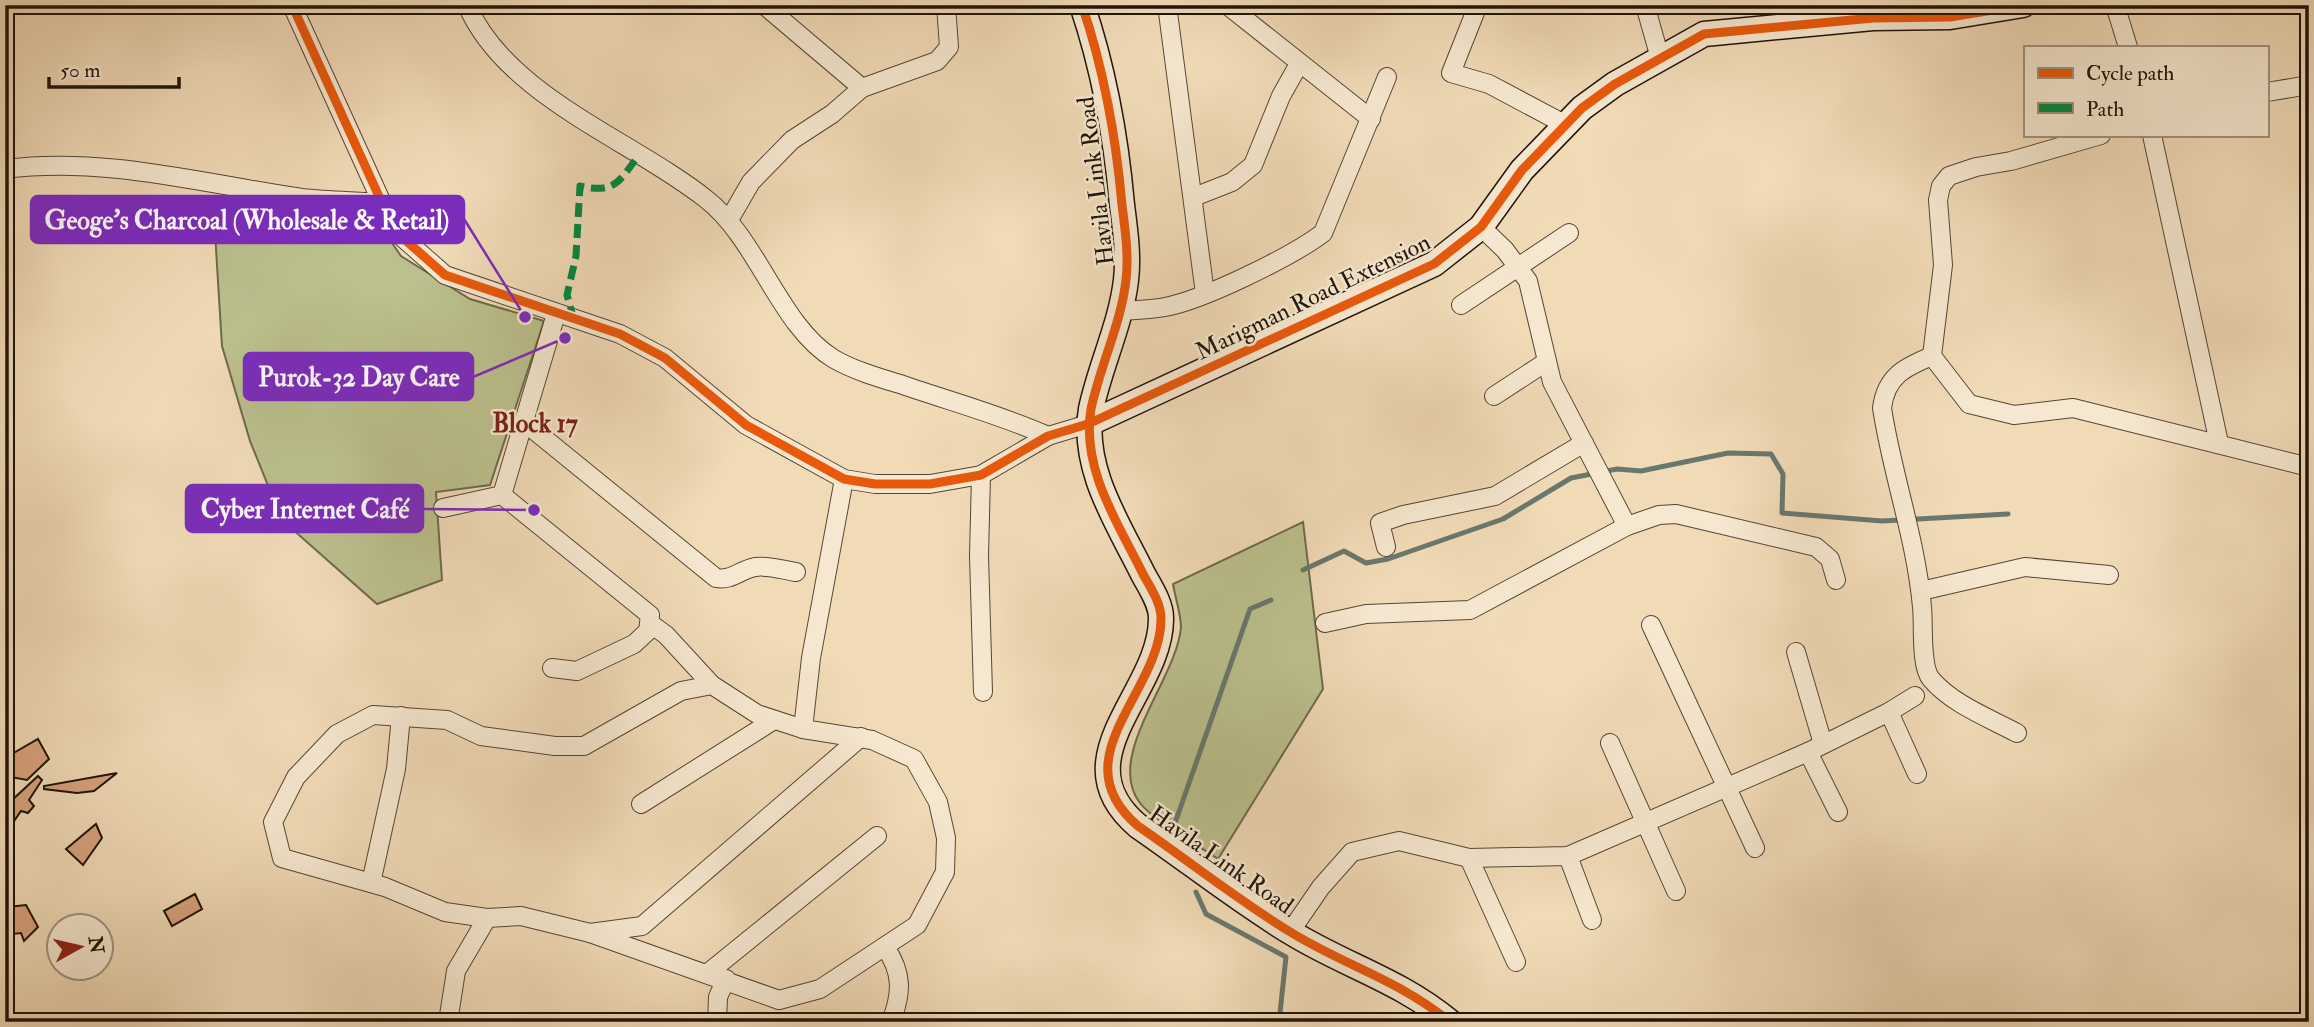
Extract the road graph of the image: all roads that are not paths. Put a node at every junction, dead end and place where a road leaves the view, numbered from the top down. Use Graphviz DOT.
graph roads {
  1 [pos="292,5"];
  2 [pos="467,5"];
  3 [pos="764,5"];
  4 [pos="946,5"];
  5 [pos="1082,5"];
  6 [pos="1167,5"];
  7 [pos="1227,5"];
  8 [pos="1478,5"];
  9 [pos="1645,5"];
  10 [pos="2023,5"];
  11 [pos="2115,5"];
  12 [pos="1979,9"];
  13 [pos="2128,46"];
  14 [pos="1660,58"];
  15 [pos="1299,64"];
  16 [pos="1387,77"];
  17 [pos="2309,85"];
  18 [pos="862,88"];
  19 [pos="2268,92"];
  20 [pos="1371,119"];
  21 [pos="1566,125"];
  22 [pos="2098,136"];
  23 [pos="2152,136"];
  24 [pos="5,169"];
  25 [pos="1194,197"];
  26 [pos="382,203"];
  27 [pos="729,220"];
  28 [pos="1481,227"];
  29 [pos="1569,233"];
  30 [pos="1519,267"];
  31 [pos="1205,294"];
  32 [pos="1461,305"];
  33 [pos="1121,311"];
  34 [pos="556,314"];
  35 [pos="1932,356"];
  36 [pos="1546,362"];
  37 [pos="1494,396"];
  38 [pos="524,422"];
  39 [pos="1088,424"];
  40 [pos="1048,436"];
  41 [pos="1584,443"];
  42 [pos="2219,443"];
  43 [pos="2309,467"];
  44 [pos="981,475"];
  45 [pos="844,479"];
  46 [pos="502,495"];
  47 [pos="443,508"];
  48 [pos="1627,526"];
  49 [pos="1386,547"];
  50 [pos="796,572"];
  51 [pos="2109,575"];
  52 [pos="1836,580"];
  53 [pos="1921,591"];
  54 [pos="1325,623"];
  55 [pos="651,624"];
  56 [pos="1651,625"];
  57 [pos="1796,652"];
  58 [pos="552,668"];
  59 [pos="712,685"];
  60 [pos="983,692"];
  61 [pos="1915,696"];
  62 [pos="1889,712"];
  63 [pos="401,716"];
  64 [pos="774,720"];
  65 [pos="803,729"];
  66 [pos="2017,733"];
  67 [pos="862,737"];
  68 [pos="1609,743"];
  69 [pos="1816,748"];
  70 [pos="1917,774"];
  71 [pos="1727,785"];
  72 [pos="640,804"];
  73 [pos="1838,812"];
  74 [pos="1646,820"];
  75 [pos="877,836"];
  76 [pos="1755,848"];
  77 [pos="1568,856"];
  78 [pos="1469,858"];
  79 [pos="372,883"];
  80 [pos="1676,891"];
  81 [pos="487,918"];
  82 [pos="1592,920"];
  83 [pos="1290,932"];
  84 [pos="590,933"];
  85 [pos="885,947"];
  86 [pos="1516,962"];
  87 [pos="708,973"];
  88 [pos="726,979"];
  89 [pos="448,1022"];
  90 [pos="717,1022"];
  91 [pos="891,1022"];
  92 [pos="1450,1022"];
  1 -- 26 [label="street"];
  2 -- 27 [label="street"];
  3 -- 18 [label="street"];
  4 -- 18 [label="street"];
  5 -- 33 [label="street, Havila Link Road"];
  6 -- 25 [label="street"];
  7 -- 15 [label="street"];
  8 -- 21 [label="street"];
  9 -- 14 [label="street"];
  10 -- 12 [label="street, Marigman Road Extension"];
  11 -- 13 [label="street"];
  12 -- 14 [label="street, Marigman Road Extension"];
  14 -- 21 [label="street, Marigman Road Extension"];
  15 -- 20 [label="street"];
  15 -- 25 [label="street"];
  16 -- 20 [label="street"];
  17 -- 19 [label="street"];
  18 -- 27 [label="street"];
  20 -- 31 [label="street"];
  21 -- 28 [label="street, Marigman Road Extension"];
  22 -- 35 [label="street"];
  23 -- 42 [label="street"];
  24 -- 26 [label="street"];
  25 -- 31 [label="street"];
  26 -- 34 [label="street"];
  27 -- 40 [label="street"];
  28 -- 30 [label="street"];
  28 -- 39 [label="street, Marigman Road Extension"];
  29 -- 30 [label="street"];
  30 -- 32 [label="street"];
  30 -- 36 [label="street"];
  31 -- 33 [label="street"];
  33 -- 39 [label="street, Havila Link Road"];
  34 -- 38 [label="street"];
  34 -- 45 [label="street"];
  35 -- 42 [label="street"];
  35 -- 53 [label="street"];
  36 -- 37 [label="street"];
  36 -- 41 [label="street"];
  38 -- 46 [label="street"];
  38 -- 50 [label="street"];
  39 -- 40 [label="street"];
  39 -- 83 [label="street, Havila Link Road"];
  40 -- 44 [label="street"];
  41 -- 48 [label="street"];
  41 -- 49 [label="street"];
  42 -- 43 [label="street"];
  44 -- 45 [label="street"];
  44 -- 60 [label="street"];
  45 -- 65 [label="street"];
  46 -- 47 [label="street"];
  46 -- 55 [label="street"];
  48 -- 52 [label="street"];
  48 -- 54 [label="street"];
  51 -- 53 [label="street"];
  53 -- 66 [label="street"];
  55 -- 58 [label="street"];
  55 -- 59 [label="street"];
  56 -- 71 [label="street"];
  57 -- 69 [label="street"];
  59 -- 63 [label="street"];
  59 -- 64 [label="street"];
  61 -- 62 [label="street"];
  62 -- 69 [label="street"];
  62 -- 70 [label="street"];
  63 -- 79 [label="street"];
  63 -- 79 [label="street"];
  64 -- 65 [label="street"];
  64 -- 72 [label="street"];
  65 -- 67 [label="street"];
  67 -- 84 [label="street"];
  67 -- 85 [label="street"];
  68 -- 74 [label="street"];
  69 -- 71 [label="street"];
  69 -- 73 [label="street"];
  71 -- 74 [label="street"];
  71 -- 76 [label="street"];
  74 -- 77 [label="street"];
  74 -- 80 [label="street"];
  75 -- 87 [label="street"];
  77 -- 78 [label="street"];
  77 -- 82 [label="street"];
  78 -- 83 [label="street"];
  78 -- 86 [label="street"];
  79 -- 81 [label="street"];
  81 -- 84 [label="street"];
  81 -- 89 [label="street"];
  83 -- 92 [label="street, Havila Link Road"];
  84 -- 87 [label="street"];
  85 -- 88 [label="street"];
  85 -- 91 [label="street"];
  87 -- 88 [label="street"];
  88 -- 90 [label="street"];
}
